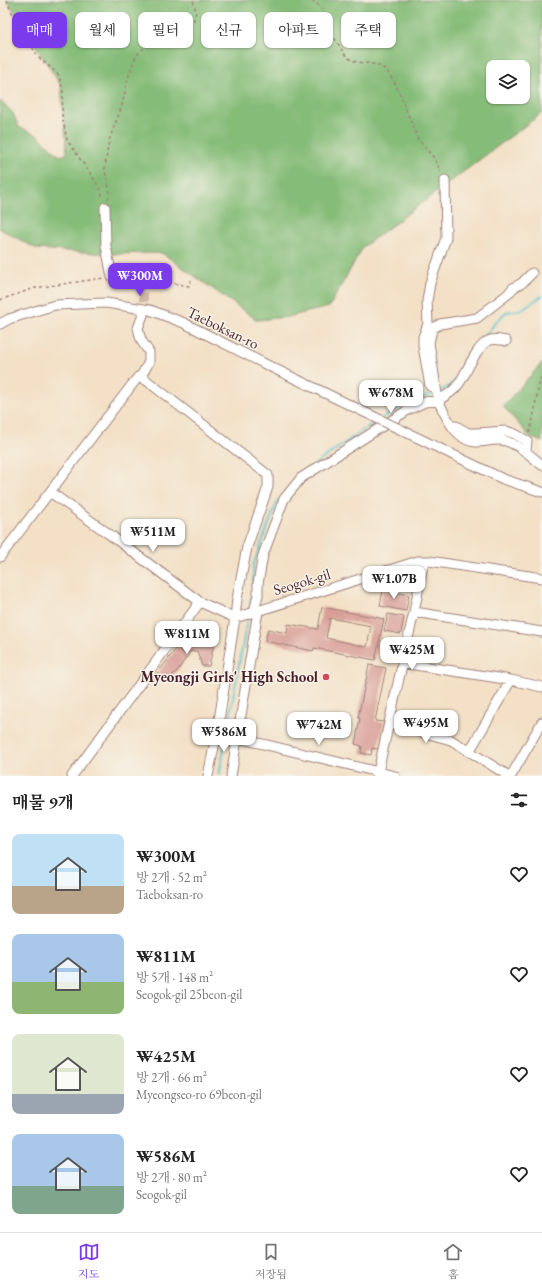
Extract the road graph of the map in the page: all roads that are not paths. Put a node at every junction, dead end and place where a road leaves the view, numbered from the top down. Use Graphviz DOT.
graph roads {
  1 [pos="445,180"];
  2 [pos="105,207"];
  3 [pos="532,273"];
  4 [pos="144,280"];
  5 [pos="143,315"];
  6 [pos="0,324"];
  7 [pos="430,327"];
  8 [pos="506,341"];
  9 [pos="140,378"];
  10 [pos="438,400"];
  11 [pos="451,424"];
  12 [pos="526,451"];
  13 [pos="542,465"];
  14 [pos="50,492"];
  15 [pos="542,492"];
  16 [pos="0,557"];
  17 [pos="424,561"];
  18 [pos="542,578"];
  19 [pos="200,602"];
  20 [pos="256,611"];
  21 [pos="414,612"];
  22 [pos="235,618"];
  23 [pos="542,632"];
  24 [pos="402,663"];
  25 [pos="511,680"];
  26 [pos="542,687"];
  27 [pos="542,722"];
  28 [pos="389,723"];
  29 [pos="538,737"];
  30 [pos="238,738"];
  31 [pos="469,752"];
  32 [pos="377,774"];
  33 [pos="72,776"];
  34 [pos="208,776"];
  35 [pos="231,776"];
  36 [pos="395,776"];
  37 [pos="510,776"];
  1 -- 7 [label="street"];
  2 -- 4 [label="street"];
  3 -- 7 [label="street"];
  5 -- 9 [label="street"];
  6 -- 15 [label="street, Taeboksan-ro, bridge"];
  7 -- 10 [label="street"];
  8 -- 10 [label="street"];
  9 -- 14 [label="street"];
  9 -- 22 [label="street"];
  10 -- 11 [label="street"];
  10 -- 20 [label="street"];
  11 -- 12 [label="street"];
  11 -- 12 [label="street"];
  12 -- 13 [label="street"];
  14 -- 16 [label="street"];
  14 -- 19 [label="street"];
  17 -- 18 [label="street, Seogok-gil"];
  17 -- 20 [label="street, Seogok-gil"];
  17 -- 21 [label="street"];
  19 -- 22 [label="street"];
  19 -- 33 [label="street"];
  20 -- 22 [label="street"];
  20 -- 30 [label="street, Seogok-gil"];
  21 -- 23 [label="street"];
  21 -- 24 [label="street"];
  22 -- 34 [label="street"];
  24 -- 25 [label="street"];
  24 -- 28 [label="street"];
  25 -- 26 [label="street"];
  25 -- 31 [label="street"];
  27 -- 29 [label="street"];
  28 -- 31 [label="street"];
  28 -- 32 [label="street"];
  29 -- 37 [label="street"];
  30 -- 32 [label="street"];
  30 -- 35 [label="street, Seogok-gil"];
  31 -- 37 [label="street"];
  32 -- 36 [label="street"];
}
